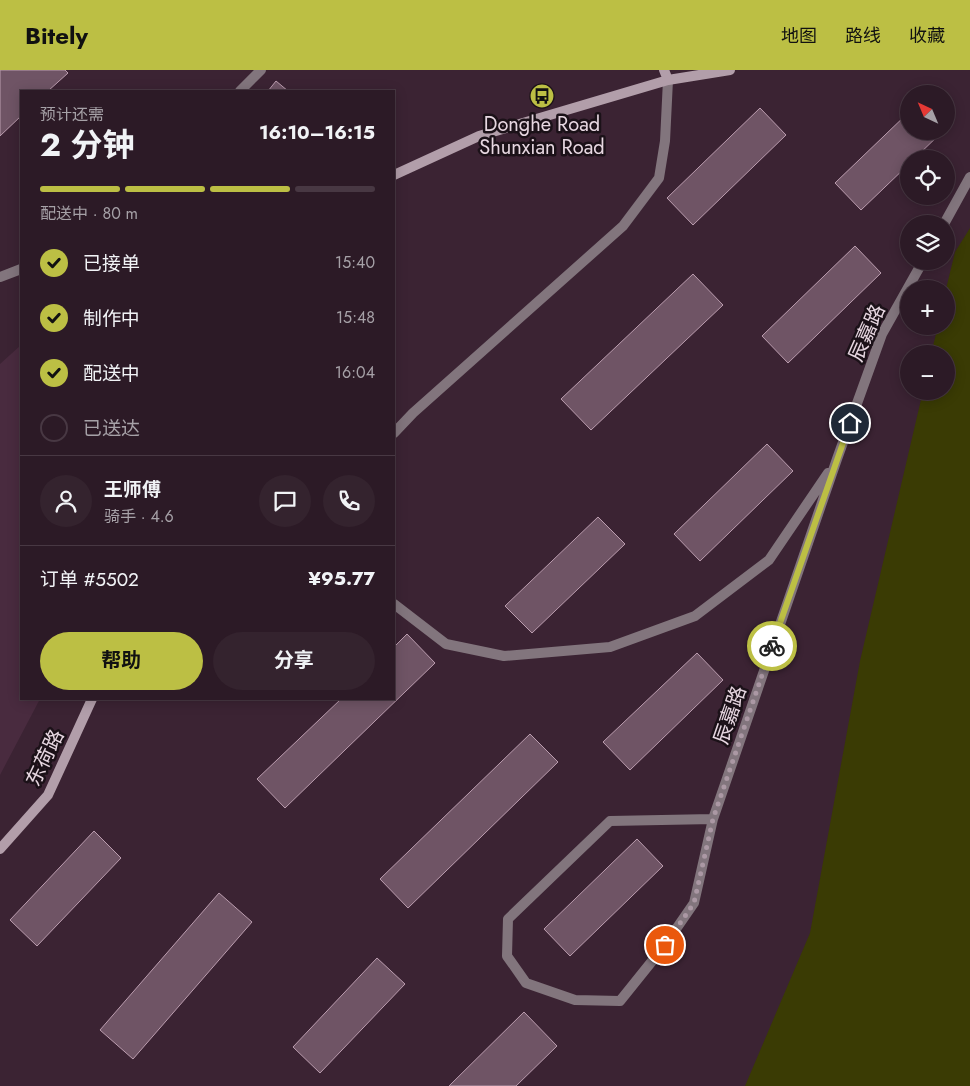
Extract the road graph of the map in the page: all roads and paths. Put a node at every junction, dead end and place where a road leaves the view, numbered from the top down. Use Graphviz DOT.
graph roads {
  1 [pos="261,70"];
  2 [pos="664,70"];
  3 [pos="730,70"];
  4 [pos="668,80"];
  5 [pos="241,90"];
  6 [pos="395,175"];
  7 [pos="970,177"];
  8 [pos="949,215"];
  9 [pos="20,269"];
  10 [pos="918,270"];
  11 [pos="0,276"];
  12 [pos="395,432"];
  13 [pos="837,459"];
  14 [pos="395,605"];
  15 [pos="92,700"];
  16 [pos="713,819"];
  17 [pos="0,850"];
  1 -- 5 [label="street"];
  2 -- 4 [label="street"];
  3 -- 4 [label="street"];
  4 -- 6 [label="street"];
  4 -- 12 [label="street"];
  7 -- 8 [label="street"];
  9 -- 11 [label="street"];
  10 -- 13 [label="street, 辰嘉路"];
  13 -- 14 [label="street"];
  13 -- 16 [label="street, 辰嘉路"];
  15 -- 17 [label="street, 东荷路"];
  16 -- 16 [label="street, 辰嘉路"];
}
